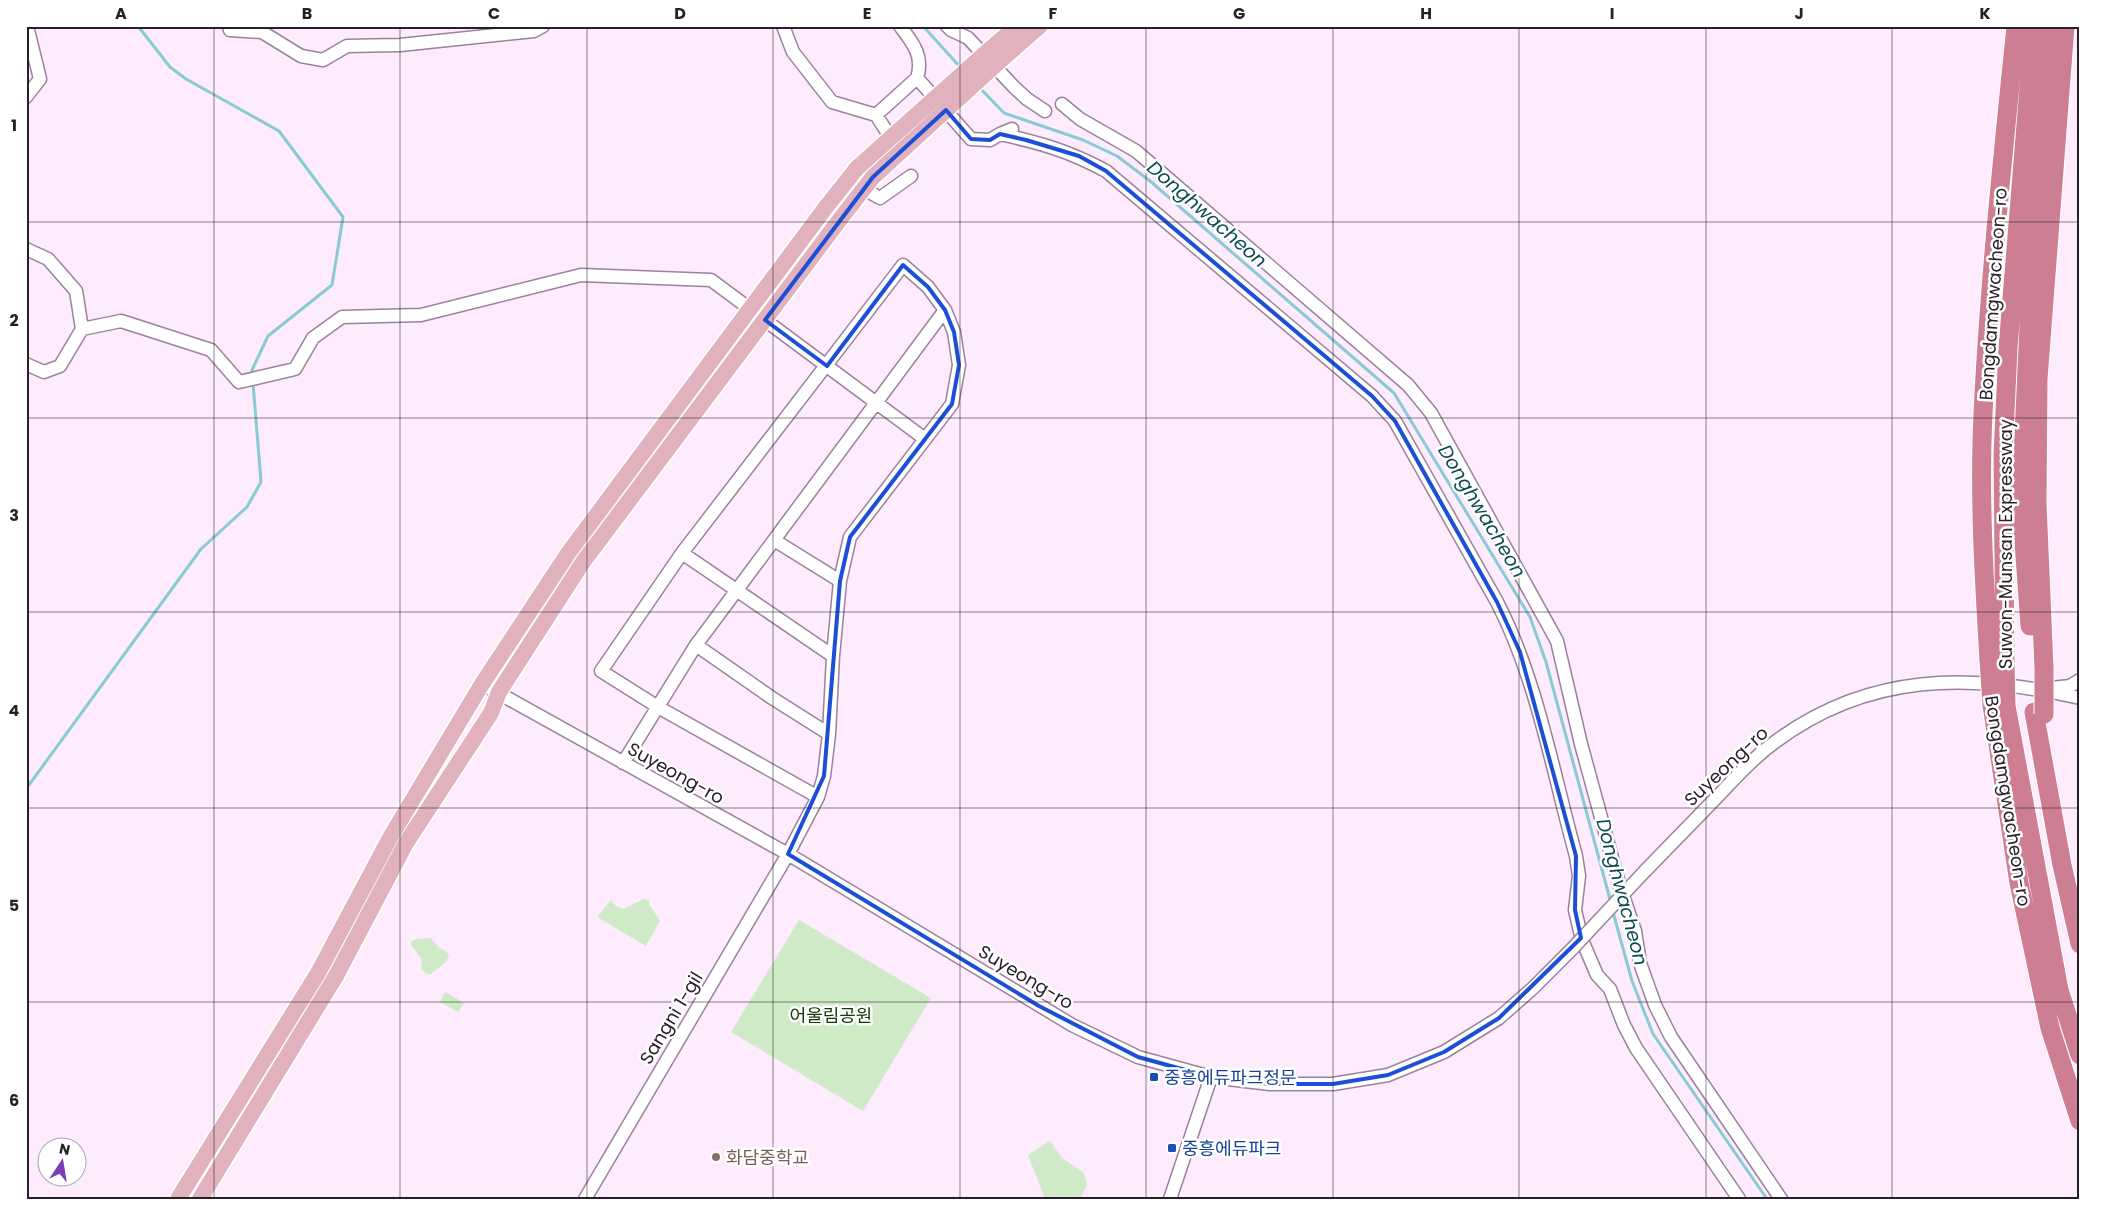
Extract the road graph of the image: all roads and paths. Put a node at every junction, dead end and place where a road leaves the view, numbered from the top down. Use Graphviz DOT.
graph roads {
  1 [pos="27,26"];
  2 [pos="229,26"];
  3 [pos="543,26"];
  4 [pos="782,26"];
  5 [pos="900,26"];
  6 [pos="947,26"];
  7 [pos="1017,26"];
  8 [pos="1040,26"];
  9 [pos="2041,32"];
  10 [pos="995,55"];
  11 [pos="917,78"];
  12 [pos="26,97"];
  13 [pos="1062,104"];
  14 [pos="939,106"];
  15 [pos="1046,110"];
  16 [pos="876,115"];
  17 [pos="891,138"];
  18 [pos="911,176"];
  19 [pos="864,189"];
  20 [pos="26,249"];
  21 [pos="750,308"];
  22 [pos="945,310"];
  23 [pos="765,320"];
  24 [pos="82,329"];
  25 [pos="26,364"];
  26 [pos="827,366"];
  27 [pos="876,402"];
  28 [pos="925,439"];
  29 [pos="774,540"];
  30 [pos="682,552"];
  31 [pos="840,581"];
  32 [pos="737,590"];
  33 [pos="696,645"];
  34 [pos="833,656"];
  35 [pos="2080,680"];
  36 [pos="482,684"];
  37 [pos="2035,689"];
  38 [pos="499,692"];
  39 [pos="2080,698"];
  40 [pos="1999,706"];
  41 [pos="658,707"];
  42 [pos="2039,713"];
  43 [pos="829,734"];
  44 [pos="623,763"];
  45 [pos="818,797"];
  46 [pos="788,854"];
  47 [pos="2080,902"];
  48 [pos="2080,944"];
  49 [pos="2080,1055"];
  50 [pos="1211,1077"];
  51 [pos="2080,1121"];
  52 [pos="178,1199"];
  53 [pos="200,1199"];
  54 [pos="585,1199"];
  55 [pos="1170,1199"];
  56 [pos="1739,1199"];
  57 [pos="1781,1199"];
  1 -- 12 [label="street"];
  2 -- 3 [label="street"];
  4 -- 16 [label="street"];
  5 -- 11 [label="street"];
  6 -- 15 [label="street"];
  7 -- 10 [label="main road"];
  8 -- 10 [label="main road"];
  9 -- 40 [label="highway, Suwon-Munsan Expressway, bridge"];
  9 -- 42 [label="highway, Suwon-Munsan Expressway"];
  10 -- 14 [label="main road, bridge"];
  11 -- 16 [label="street"];
  11 -- 56 [label="street"];
  13 -- 57 [label="street"];
  14 -- 17 [label="main road"];
  14 -- 19 [label="main road"];
  16 -- 17 [label="street"];
  17 -- 21 [label="main road"];
  18 -- 19 [label="street"];
  19 -- 23 [label="main road"];
  20 -- 24 [label="street"];
  21 -- 23 [label="street"];
  21 -- 24 [label="street"];
  21 -- 36 [label="main road"];
  22 -- 26 [label="street, Sangni 1-gil"];
  22 -- 27 [label="street"];
  22 -- 28 [label="street, Sangni 1-gil"];
  23 -- 26 [label="street"];
  23 -- 38 [label="main road"];
  24 -- 25 [label="street"];
  26 -- 27 [label="street"];
  26 -- 30 [label="street"];
  27 -- 28 [label="street"];
  27 -- 29 [label="street"];
  28 -- 31 [label="street, Sangni 1-gil"];
  29 -- 31 [label="street"];
  29 -- 32 [label="street"];
  30 -- 32 [label="street"];
  30 -- 41 [label="street"];
  31 -- 34 [label="street, Sangni 1-gil"];
  32 -- 33 [label="street"];
  32 -- 34 [label="street"];
  33 -- 41 [label="street"];
  33 -- 43 [label="street"];
  34 -- 43 [label="street, Sangni 1-gil"];
  35 -- 37 [label="street"];
  36 -- 38 [label="street, Suyeong-ro"];
  36 -- 52 [label="main road"];
  37 -- 39 [label="street, Suyeong-ro"];
  37 -- 50 [label="street, Suyeong-ro, bridge"];
  38 -- 44 [label="street, Suyeong-ro"];
  38 -- 53 [label="main road"];
  40 -- 49 [label="highway, Suwon-Munsan Expressway"];
  40 -- 51 [label="highway, Bongdamgwacheon-ro"];
  41 -- 44 [label="street"];
  41 -- 45 [label="street"];
  42 -- 47 [label="highway"];
  42 -- 48 [label="highway, Suwon-Munsan Expressway"];
  43 -- 45 [label="street, Sangni 1-gil"];
  44 -- 46 [label="street, Suyeong-ro"];
  45 -- 46 [label="street, Sangni 1-gil"];
  46 -- 50 [label="street, Suyeong-ro"];
  46 -- 54 [label="street, Sangni 1-gil"];
  50 -- 55 [label="street"];
}
